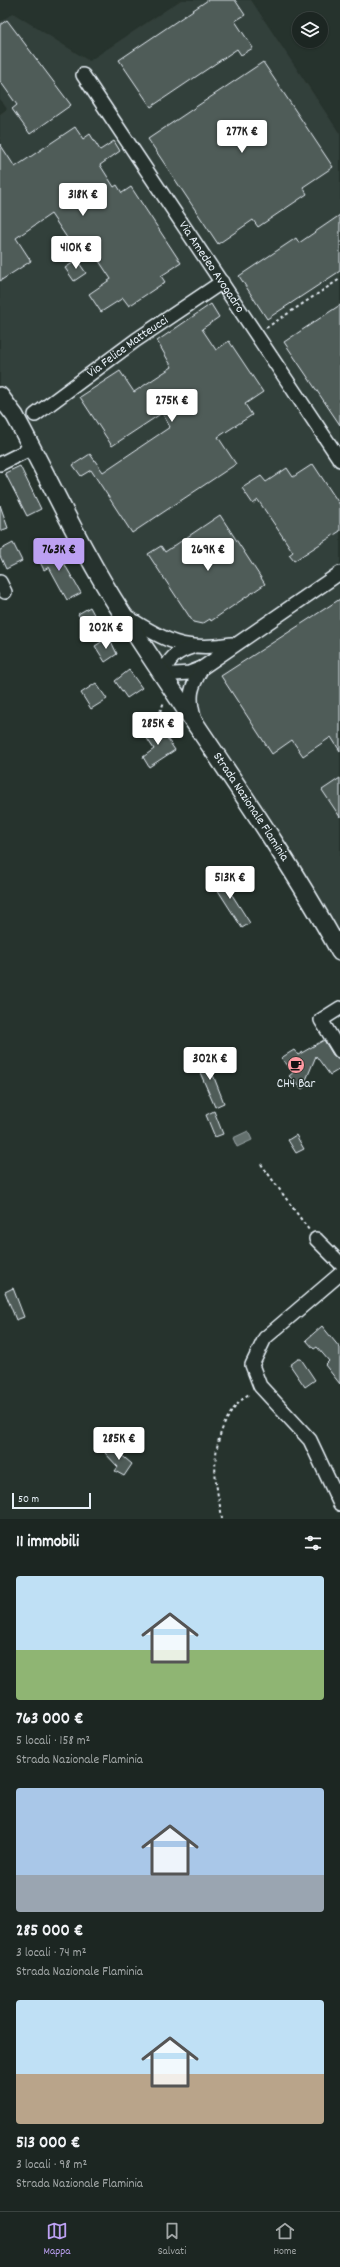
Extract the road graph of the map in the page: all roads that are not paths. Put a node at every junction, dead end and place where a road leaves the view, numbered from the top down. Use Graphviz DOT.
graph roads {
  1 [pos="83,75"];
  2 [pos="222,282"];
  3 [pos="0,396"];
  4 [pos="36,415"];
  5 [pos="32,448"];
  6 [pos="340,460"];
  7 [pos="0,464"];
  8 [pos="340,573"];
  9 [pos="122,613"];
  10 [pos="236,643"];
  11 [pos="192,647"];
  12 [pos="202,668"];
  13 [pos="162,675"];
  14 [pos="195,724"];
  15 [pos="340,952"];
  16 [pos="340,1008"];
  17 [pos="340,1051"];
  18 [pos="316,1239"];
  19 [pos="340,1263"];
  20 [pos="340,1274"];
  21 [pos="340,1504"];
  1 -- 2 [label="street, Via Amedeo Avogadro"];
  2 -- 4 [label="street, Via Felice Matteucci"];
  2 -- 6 [label="street, Via Amedeo Avogadro"];
  3 -- 5 [label="main road, Strada Nazionale Flaminia"];
  5 -- 7 [label="street"];
  5 -- 9 [label="main road, Strada Nazionale Flaminia"];
  8 -- 10 [label="street"];
  9 -- 11 [label="street"];
  9 -- 13 [label="main road, Strada Nazionale Flaminia"];
  10 -- 11 [label="street"];
  10 -- 12 [label="street"];
  11 -- 13 [label="street"];
  12 -- 13 [label="street"];
  12 -- 14 [label="street"];
  13 -- 14 [label="main road, Strada Nazionale Flaminia"];
  14 -- 15 [label="main road, Strada Nazionale Flaminia"];
  16 -- 17 [label="street"];
  18 -- 19 [label="street"];
  20 -- 21 [label="street"];
}
